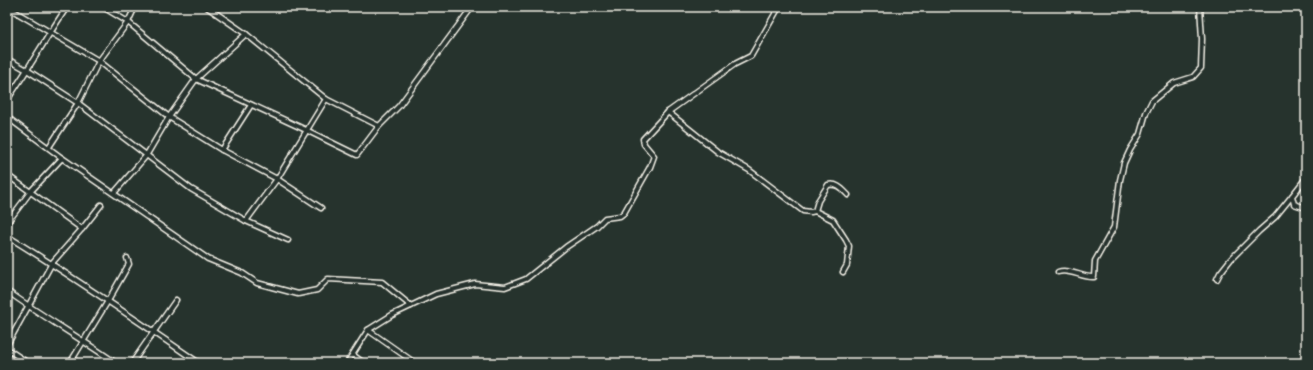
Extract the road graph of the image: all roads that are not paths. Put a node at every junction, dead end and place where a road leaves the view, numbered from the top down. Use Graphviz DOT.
graph roads {
  1 [pos="7,7"];
  2 [pos="67,7"];
  3 [pos="103,7"];
  4 [pos="135,7"];
  5 [pos="207,7"];
  6 [pos="472,7"];
  7 [pos="779,7"];
  8 [pos="1200,7"];
  9 [pos="128,22"];
  10 [pos="50,32"];
  11 [pos="246,34"];
  12 [pos="7,59"];
  13 [pos="99,61"];
  14 [pos="27,70"];
  15 [pos="196,79"];
  16 [pos="326,99"];
  17 [pos="7,100"];
  18 [pos="78,103"];
  19 [pos="250,105"];
  20 [pos="668,112"];
  21 [pos="169,116"];
  22 [pos="7,117"];
  23 [pos="379,126"];
  24 [pos="306,130"];
  25 [pos="49,147"];
  26 [pos="222,150"];
  27 [pos="146,156"];
  28 [pos="62,158"];
  29 [pos="7,174"];
  30 [pos="1306,178"];
  31 [pos="277,180"];
  32 [pos="31,191"];
  33 [pos="114,193"];
  34 [pos="848,195"];
  35 [pos="1292,196"];
  36 [pos="101,204"];
  37 [pos="321,208"];
  38 [pos="1306,208"];
  39 [pos="815,211"];
  40 [pos="246,221"];
  41 [pos="7,223"];
  42 [pos="82,229"];
  43 [pos="7,236"];
  44 [pos="288,240"];
  45 [pos="127,258"];
  46 [pos="52,263"];
  47 [pos="843,272"];
  48 [pos="1058,272"];
  49 [pos="1217,279"];
  50 [pos="7,291"];
  51 [pos="176,300"];
  52 [pos="108,301"];
  53 [pos="411,306"];
  54 [pos="29,307"];
  55 [pos="368,330"];
  56 [pos="154,332"];
  57 [pos="84,341"];
  58 [pos="7,345"];
  59 [pos="7,349"];
  60 [pos="353,355"];
  61 [pos="28,363"];
  62 [pos="70,363"];
  63 [pos="116,363"];
  64 [pos="132,363"];
  65 [pos="198,363"];
  66 [pos="347,363"];
  67 [pos="364,363"];
  68 [pos="415,363"];
  1 -- 10 [label="street"];
  2 -- 10 [label="street"];
  3 -- 9 [label="street"];
  4 -- 9 [label="street"];
  5 -- 11 [label="street"];
  6 -- 23 [label="street"];
  7 -- 20 [label="street"];
  8 -- 48 [label="street"];
  9 -- 13 [label="street"];
  9 -- 15 [label="street"];
  10 -- 13 [label="street"];
  10 -- 14 [label="street"];
  11 -- 15 [label="street"];
  11 -- 16 [label="street"];
  12 -- 14 [label="street"];
  13 -- 18 [label="street"];
  13 -- 21 [label="street"];
  14 -- 17 [label="street"];
  14 -- 18 [label="street"];
  15 -- 19 [label="street"];
  15 -- 21 [label="street"];
  16 -- 23 [label="street"];
  16 -- 24 [label="street"];
  18 -- 25 [label="street"];
  18 -- 27 [label="street"];
  19 -- 24 [label="street"];
  19 -- 26 [label="street"];
  20 -- 39 [label="street"];
  20 -- 53 [label="street"];
  21 -- 26 [label="street"];
  21 -- 27 [label="street"];
  22 -- 25 [label="street"];
  23 -- 24 [label="street"];
  24 -- 31 [label="street"];
  25 -- 28 [label="street"];
  26 -- 31 [label="street"];
  27 -- 33 [label="street"];
  27 -- 40 [label="street"];
  28 -- 32 [label="street"];
  28 -- 33 [label="street"];
  29 -- 32 [label="street"];
  30 -- 35 [label="street"];
  31 -- 37 [label="street"];
  31 -- 40 [label="street"];
  32 -- 41 [label="street"];
  32 -- 42 [label="street"];
  33 -- 53 [label="street"];
  34 -- 39 [label="street"];
  35 -- 38 [label="street"];
  35 -- 49 [label="street"];
  36 -- 42 [label="street"];
  39 -- 47 [label="street"];
  40 -- 44 [label="street"];
  42 -- 46 [label="street"];
  43 -- 46 [label="street"];
  45 -- 52 [label="street"];
  46 -- 52 [label="street"];
  46 -- 54 [label="street"];
  50 -- 54 [label="street"];
  51 -- 56 [label="street"];
  52 -- 56 [label="street"];
  52 -- 57 [label="street"];
  53 -- 55 [label="street"];
  54 -- 57 [label="street"];
  54 -- 58 [label="street"];
  55 -- 60 [label="street"];
  55 -- 68 [label="street"];
  56 -- 64 [label="street"];
  56 -- 65 [label="street"];
  57 -- 62 [label="street"];
  57 -- 63 [label="street"];
  59 -- 61 [label="street"];
  60 -- 66 [label="street"];
  60 -- 67 [label="street"];
}
